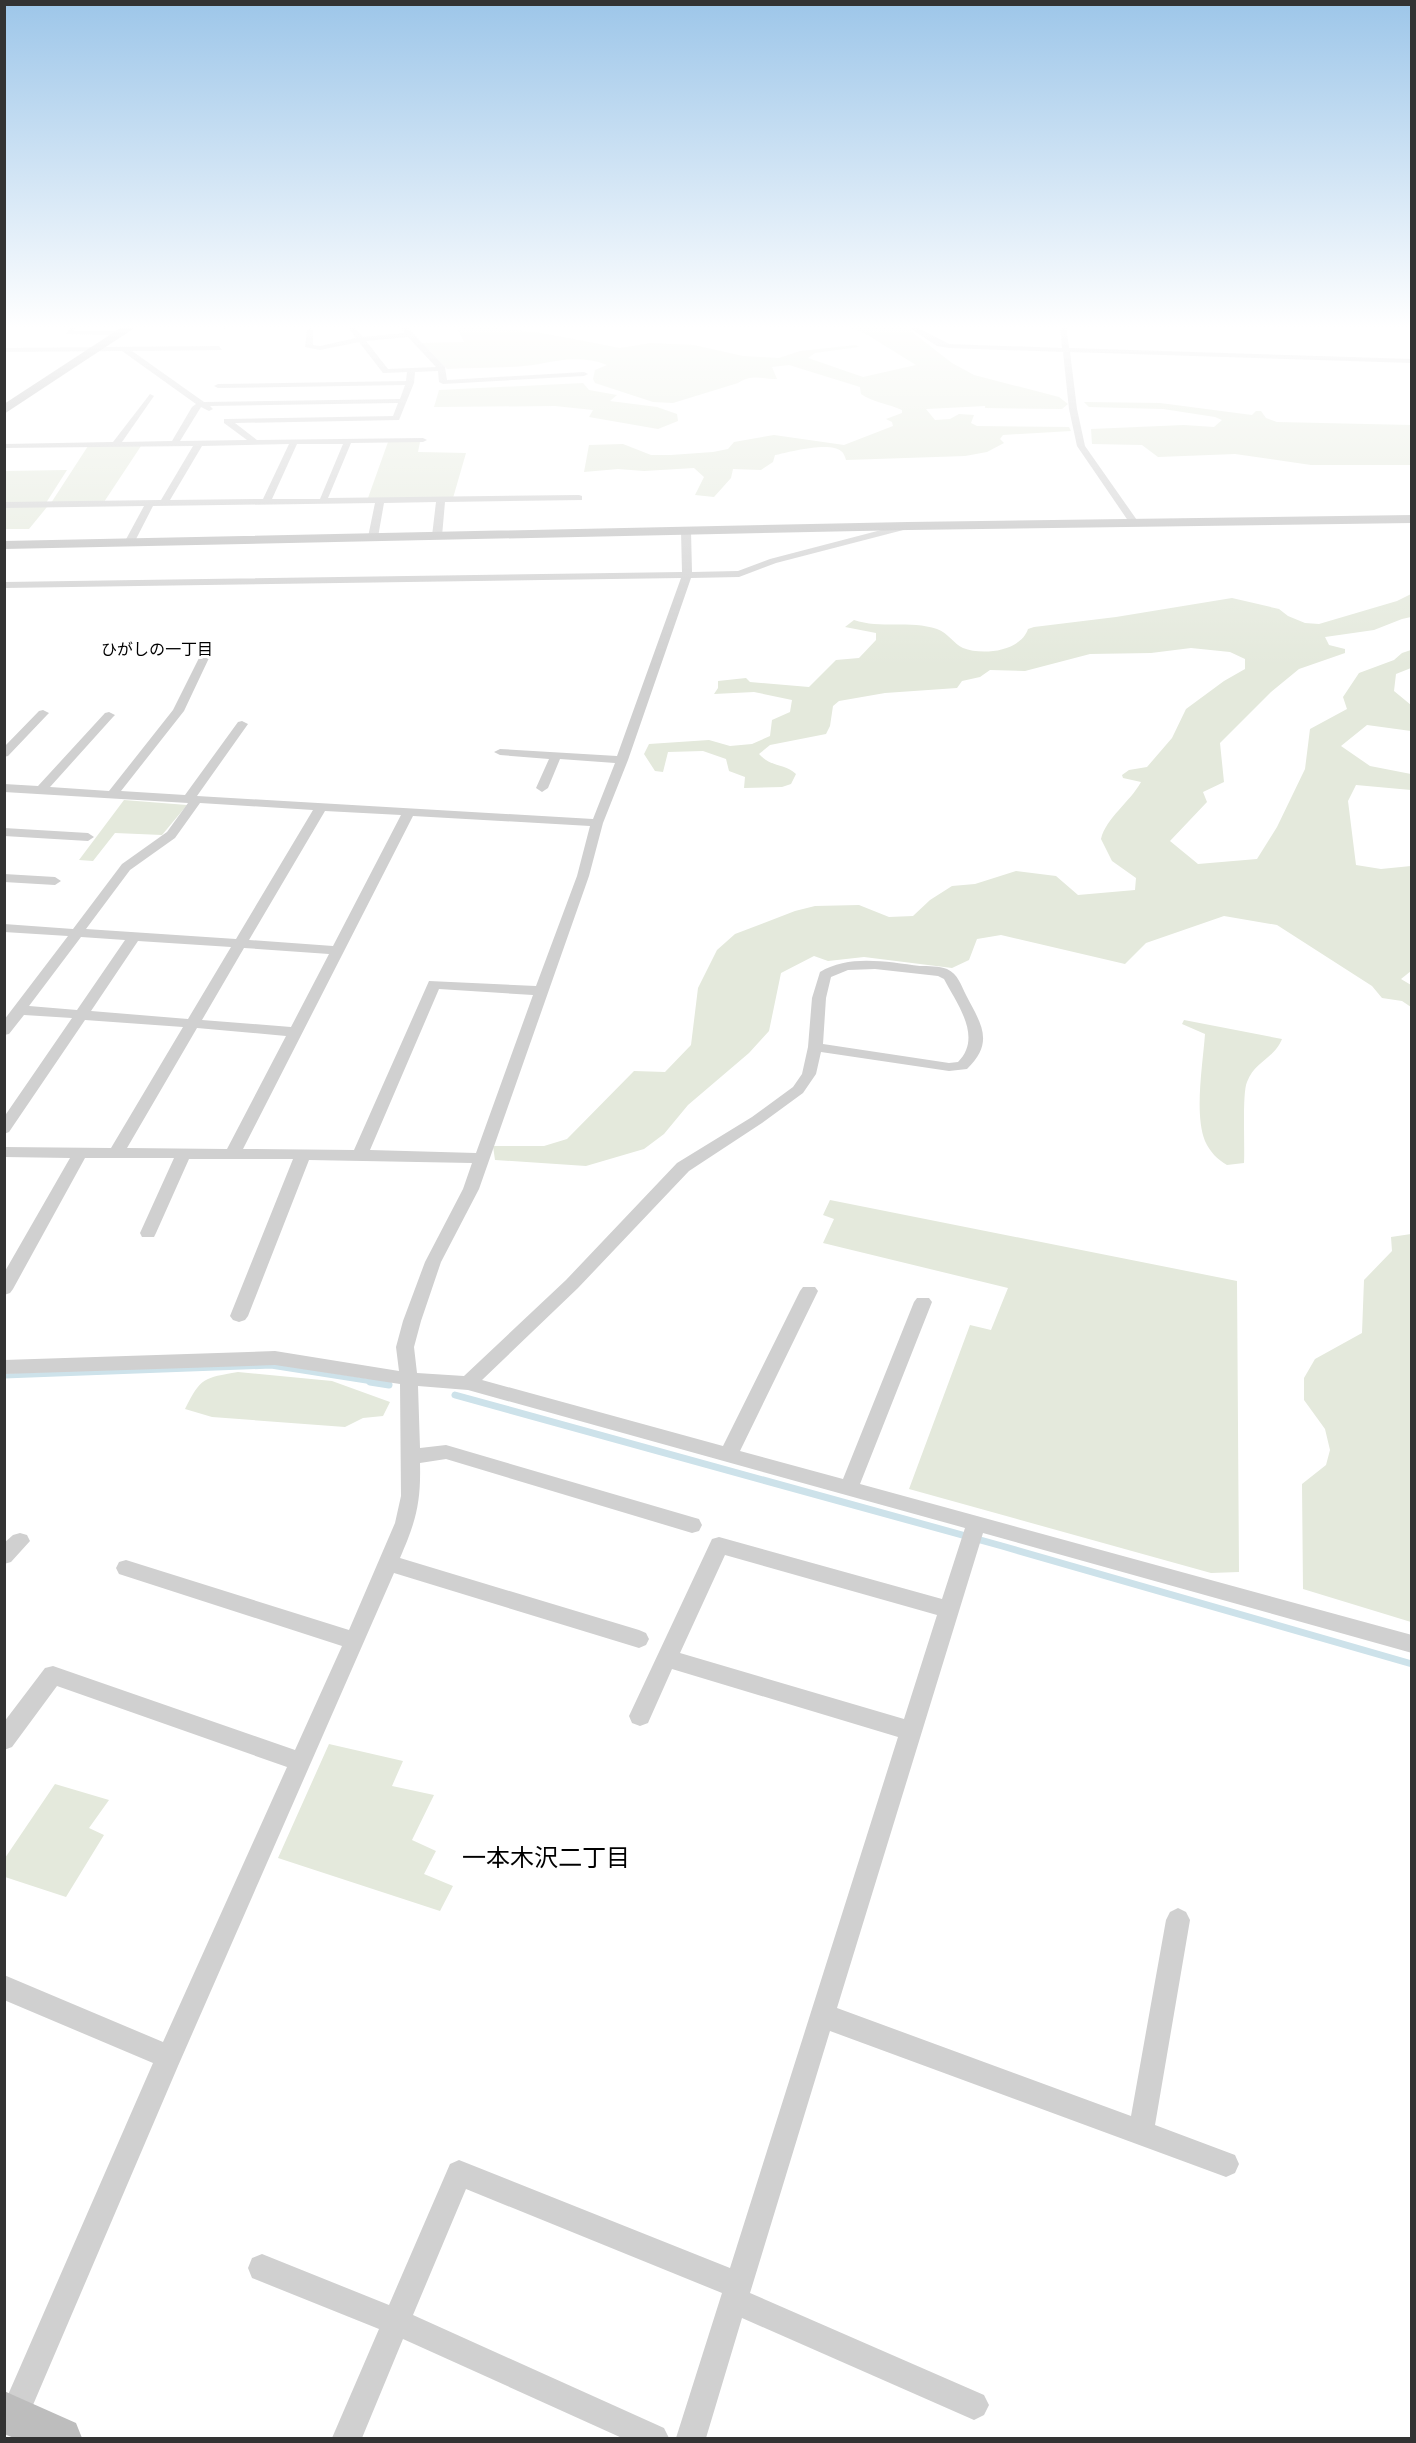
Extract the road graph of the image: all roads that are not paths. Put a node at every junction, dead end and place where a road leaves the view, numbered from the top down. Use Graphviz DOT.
graph roads {
  1 [pos="120,439"];
  2 [pos="177,439"];
  3 [pos="251,439"];
  4 [pos="1079,439"];
  5 [pos="423,440"];
  6 [pos="348,441"];
  7 [pos="255,442"];
  8 [pos="294,442"];
  9 [pos="199,443"];
  10 [pos="116,444"];
  11 [pos="174,444"];
  12 [pos="4,446"];
  13 [pos="579,498"];
  14 [pos="441,500"];
  15 [pos="323,501"];
  16 [pos="380,501"];
  17 [pos="266,502"];
  18 [pos="150,503"];
  19 [pos="164,503"];
  20 [pos="4,505"];
  21 [pos="1412,519"];
  22 [pos="1134,523"];
  23 [pos="908,526"];
  24 [pos="686,531"];
  25 [pos="437,536"];
  26 [pos="373,537"];
  27 [pos="129,543"];
  28 [pos="4,545"];
  29 [pos="687,575"];
  30 [pos="4,585"];
  31 [pos="204,658"];
  32 [pos="43,714"];
  33 [pos="109,715"];
  34 [pos="242,724"];
  35 [pos="500,753"];
  36 [pos="4,754"];
  37 [pos="556,756"];
  38 [pos="622,760"];
  39 [pos="4,788"];
  40 [pos="542,789"];
  41 [pos="41,790"];
  42 [pos="113,794"];
  43 [pos="192,799"];
  44 [pos="320,808"];
  45 [pos="408,813"];
  46 [pos="597,823"];
  47 [pos="4,832"];
  48 [pos="88,837"];
  49 [pos="4,878"];
  50 [pos="55,881"];
  51 [pos="4,928"];
  52 [pos="78,932"];
  53 [pos="135,936"];
  54 [pos="241,943"];
  55 [pos="336,950"];
  56 [pos="541,991"];
  57 [pos="20,1010"];
  58 [pos="82,1015"];
  59 [pos="193,1024"];
  60 [pos="4,1031"];
  61 [pos="295,1032"];
  62 [pos="814,1047"];
  63 [pos="4,1129"];
  64 [pos="4,1152"];
  65 [pos="80,1153"];
  66 [pos="116,1154"];
  67 [pos="183,1155"];
  68 [pos="232,1155"];
  69 [pos="303,1155"];
  70 [pos="360,1155"];
  71 [pos="482,1158"];
  72 [pos="148,1233"];
  73 [pos="4,1289"];
  74 [pos="809,1290"];
  75 [pos="923,1302"];
  76 [pos="239,1316"];
  77 [pos="4,1367"];
  78 [pos="409,1378"];
  79 [pos="468,1383"];
  80 [pos="729,1454"];
  81 [pos="410,1457"];
  82 [pos="849,1487"];
  83 [pos="692,1525"];
  84 [pos="972,1534"];
  85 [pos="20,1541"];
  86 [pos="4,1557"];
  87 [pos="389,1563"];
  88 [pos="126,1568"];
  89 [pos="948,1609"];
  90 [pos="639,1639"];
  91 [pos="355,1641"];
  92 [pos="1412,1644"];
  93 [pos="666,1658"];
  94 [pos="640,1716"];
  95 [pos="911,1731"];
  96 [pos="4,1740"];
  97 [pos="300,1762"];
  98 [pos="1178,1920"];
  99 [pos="4,1987"];
  100 [pos="822,2015"];
  101 [pos="169,2057"];
  102 [pos="1141,2133"];
  103 [pos="1226,2164"];
  104 [pos="262,2268"];
  105 [pos="735,2293"];
  106 [pos="397,2322"];
  107 [pos="974,2405"];
  108 [pos="9,2414"];
  109 [pos="61,2439"];
  110 [pos="347,2439"];
  111 [pos="654,2439"];
  112 [pos="691,2439"];
  1 -- 10 [label="street"];
  2 -- 11 [label="street"];
  3 -- 7 [label="street"];
  4 -- 22 [label="street"];
  5 -- 6 [label="street"];
  6 -- 8 [label="street"];
  6 -- 15 [label="street"];
  7 -- 8 [label="street"];
  7 -- 9 [label="street"];
  8 -- 17 [label="street"];
  9 -- 11 [label="street"];
  9 -- 19 [label="street"];
  10 -- 11 [label="street"];
  10 -- 12 [label="street"];
  13 -- 14 [label="street"];
  14 -- 16 [label="street"];
  14 -- 25 [label="street"];
  15 -- 16 [label="street"];
  15 -- 17 [label="street"];
  16 -- 26 [label="street"];
  17 -- 19 [label="street"];
  18 -- 19 [label="street"];
  18 -- 20 [label="street"];
  18 -- 27 [label="street"];
  21 -- 22 [label="street"];
  22 -- 23 [label="street"];
  23 -- 24 [label="street"];
  23 -- 29 [label="street"];
  24 -- 25 [label="street"];
  24 -- 29 [label="street"];
  25 -- 26 [label="street"];
  26 -- 27 [label="street"];
  27 -- 28 [label="street"];
  29 -- 30 [label="street"];
  29 -- 38 [label="street"];
  31 -- 42 [label="street"];
  32 -- 36 [label="street"];
  33 -- 41 [label="street"];
  34 -- 43 [label="street"];
  35 -- 37 [label="street"];
  37 -- 38 [label="street"];
  37 -- 40 [label="street"];
  38 -- 46 [label="street"];
  39 -- 41 [label="street"];
  41 -- 42 [label="street"];
  42 -- 43 [label="street"];
  43 -- 44 [label="street"];
  43 -- 52 [label="street"];
  44 -- 45 [label="street"];
  44 -- 54 [label="street"];
  45 -- 46 [label="street"];
  45 -- 55 [label="street"];
  46 -- 56 [label="street"];
  47 -- 48 [label="street"];
  49 -- 50 [label="street"];
  51 -- 52 [label="street"];
  52 -- 53 [label="street"];
  52 -- 57 [label="street"];
  53 -- 54 [label="street"];
  53 -- 58 [label="street"];
  54 -- 55 [label="street"];
  54 -- 59 [label="street"];
  55 -- 61 [label="street"];
  56 -- 70 [label="street"];
  56 -- 71 [label="street"];
  57 -- 58 [label="street"];
  57 -- 60 [label="street"];
  58 -- 59 [label="street"];
  58 -- 63 [label="street"];
  59 -- 61 [label="street"];
  59 -- 66 [label="street"];
  61 -- 68 [label="street"];
  62 -- 62 [label="street"];
  62 -- 79 [label="street"];
  64 -- 65 [label="street"];
  65 -- 66 [label="street"];
  65 -- 73 [label="street"];
  66 -- 67 [label="street"];
  67 -- 68 [label="street"];
  67 -- 72 [label="street"];
  68 -- 69 [label="street"];
  69 -- 70 [label="street"];
  69 -- 76 [label="street"];
  70 -- 71 [label="street"];
  71 -- 78 [label="street"];
  74 -- 80 [label="street"];
  75 -- 82 [label="street"];
  77 -- 78 [label="street"];
  78 -- 79 [label="street"];
  78 -- 81 [label="street"];
  79 -- 80 [label="street"];
  80 -- 82 [label="street"];
  81 -- 83 [label="street"];
  81 -- 87 [label="street"];
  82 -- 84 [label="street"];
  84 -- 89 [label="street"];
  84 -- 92 [label="street"];
  85 -- 86 [label="street"];
  87 -- 90 [label="street"];
  87 -- 91 [label="street"];
  88 -- 91 [label="street"];
  89 -- 93 [label="street"];
  89 -- 95 [label="street"];
  91 -- 97 [label="street"];
  93 -- 94 [label="street"];
  93 -- 95 [label="street"];
  95 -- 100 [label="street"];
  96 -- 97 [label="street"];
  97 -- 101 [label="street"];
  98 -- 102 [label="street"];
  99 -- 101 [label="street"];
  100 -- 102 [label="street"];
  100 -- 105 [label="street"];
  101 -- 108 [label="street"];
  102 -- 103 [label="street"];
  104 -- 106 [label="street"];
  105 -- 106 [label="street"];
  105 -- 107 [label="street"];
  105 -- 112 [label="street"];
  106 -- 110 [label="street"];
  106 -- 111 [label="street"];
  108 -- 109 [label="street"];
}
